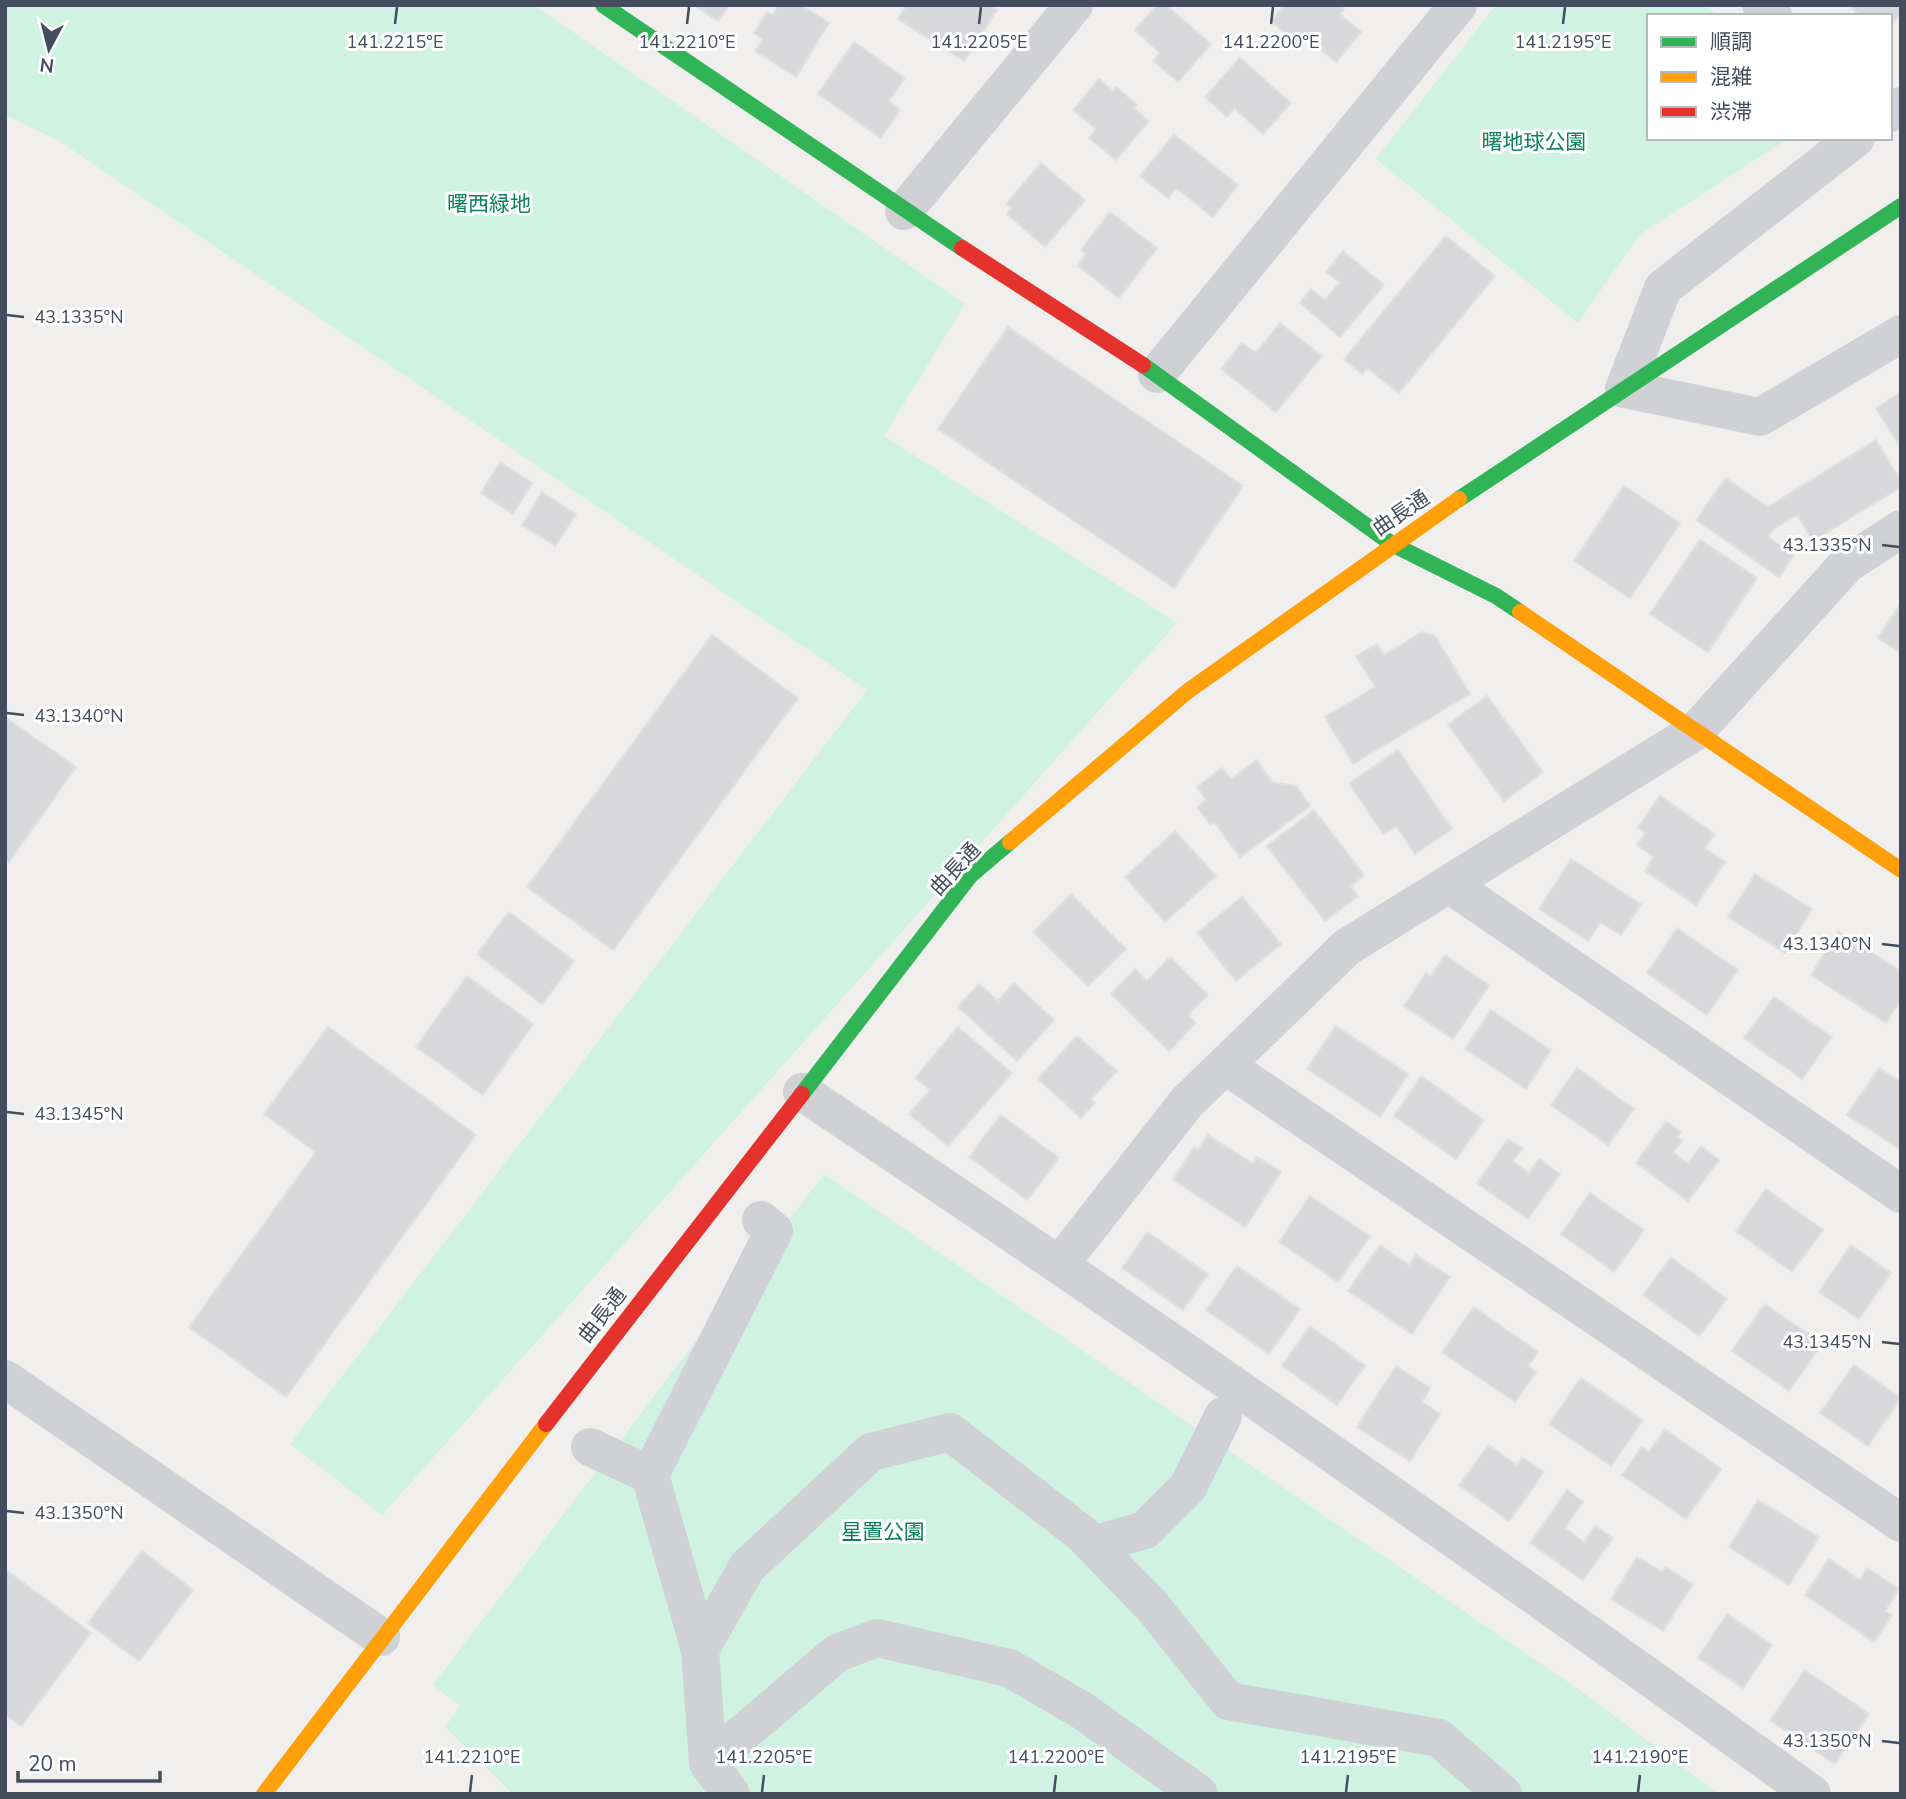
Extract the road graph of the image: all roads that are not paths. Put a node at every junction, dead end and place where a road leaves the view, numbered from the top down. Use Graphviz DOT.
graph roads {
  1 [pos="603,5"];
  2 [pos="1074,5"];
  3 [pos="1458,5"];
  4 [pos="1853,140"];
  5 [pos="1901,206"];
  6 [pos="904,211"];
  7 [pos="1901,334"];
  8 [pos="1157,374"];
  9 [pos="1624,389"];
  10 [pos="1901,529"];
  11 [pos="1392,544"];
  12 [pos="1696,731"];
  13 [pos="1901,870"];
  14 [pos="1449,884"];
  15 [pos="1226,1066"];
  16 [pos="802,1092"];
  17 [pos="1901,1194"];
  18 [pos="761,1220"];
  19 [pos="1060,1264"];
  20 [pos="5,1379"];
  21 [pos="1223,1416"];
  22 [pos="590,1447"];
  23 [pos="650,1475"];
  24 [pos="1901,1523"];
  25 [pos="1093,1545"];
  26 [pos="381,1637"];
  27 [pos="700,1650"];
  28 [pos="708,1763"];
  29 [pos="264,1794"];
  30 [pos="732,1794"];
  31 [pos="1199,1794"];
  32 [pos="1503,1794"];
  33 [pos="1812,1794"];
  1 -- 6 [label="street"];
  2 -- 6 [label="street"];
  3 -- 8 [label="street"];
  4 -- 9 [label="street"];
  5 -- 9 [label="street, 曲長通"];
  6 -- 8 [label="street"];
  7 -- 9 [label="street"];
  8 -- 11 [label="street"];
  9 -- 11 [label="street, 曲長通"];
  10 -- 12 [label="street"];
  11 -- 12 [label="street"];
  11 -- 16 [label="street, 曲長通"];
  12 -- 13 [label="street"];
  12 -- 14 [label="street"];
  14 -- 15 [label="street"];
  14 -- 17 [label="street"];
  15 -- 19 [label="street"];
  15 -- 24 [label="street"];
  16 -- 19 [label="street"];
  16 -- 26 [label="street, 曲長通"];
  18 -- 23 [label="street"];
  19 -- 33 [label="street"];
  20 -- 26 [label="street"];
  21 -- 25 [label="street"];
  22 -- 23 [label="street"];
  23 -- 27 [label="street"];
  25 -- 27 [label="street"];
  25 -- 32 [label="street"];
  26 -- 29 [label="street, 曲長通"];
  27 -- 28 [label="street"];
  28 -- 30 [label="street"];
  28 -- 31 [label="street"];
}
